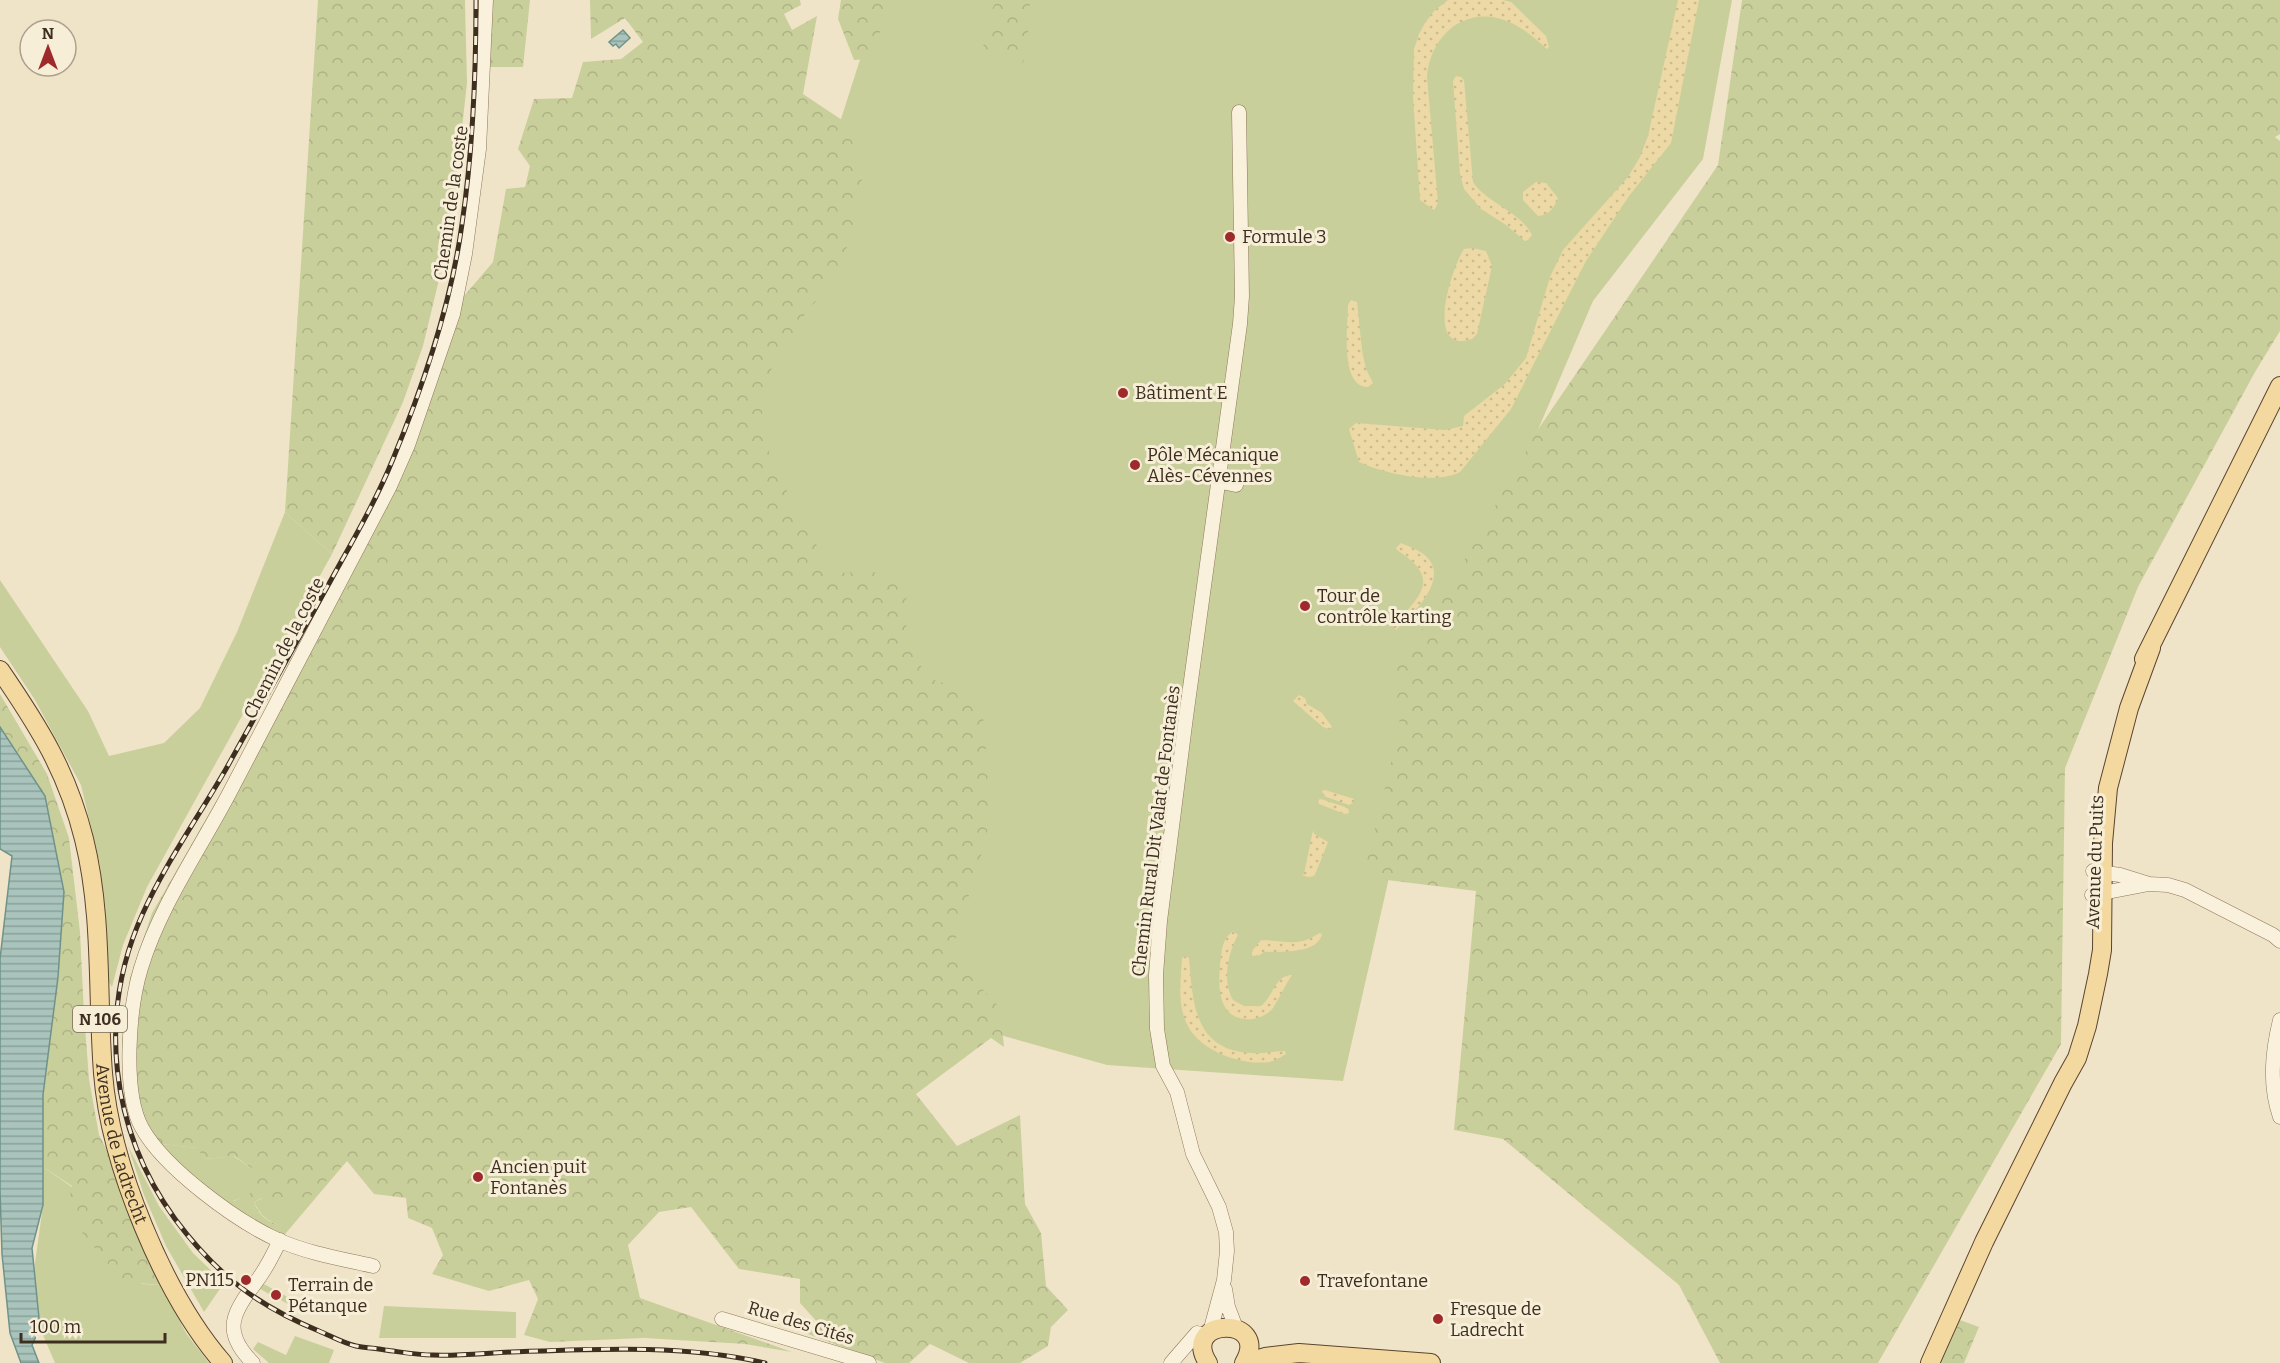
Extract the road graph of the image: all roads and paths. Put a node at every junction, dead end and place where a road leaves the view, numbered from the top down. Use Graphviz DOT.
graph roads {
  1 [pos="486,0"];
  2 [pos="1239,112"];
  3 [pos="2280,386"];
  4 [pos="1217,481"];
  5 [pos="1236,485"];
  6 [pos="0,670"];
  7 [pos="2098,871"];
  8 [pos="2149,884"];
  9 [pos="2098,894"];
  10 [pos="2280,941"];
  11 [pos="2280,1020"];
  12 [pos="2280,1117"];
  13 [pos="280,1240"];
  14 [pos="373,1266"];
  15 [pos="1224,1280"];
  16 [pos="722,1319"];
  17 [pos="1241,1333"];
  18 [pos="1205,1348"];
  19 [pos="1299,1353"];
  20 [pos="223,1363"];
  21 [pos="253,1363"];
  22 [pos="869,1363"];
  23 [pos="1171,1363"];
  24 [pos="1244,1363"];
  25 [pos="1431,1363"];
  26 [pos="1930,1363"];
  1 -- 13 [label="street, Chemin de la coste"];
  2 -- 4 [label="street, Chemin Rural Dit Valat de Fontanès"];
  3 -- 7 [label="main road, Avenue du Puits"];
  4 -- 5 [label="street"];
  4 -- 15 [label="street, Chemin Rural Dit Valat de Fontanès"];
  6 -- 20 [label="main road, Avenue de Ladrecht / N 106"];
  7 -- 8 [label="street"];
  7 -- 9 [label="main road, Avenue du Puits"];
  8 -- 9 [label="street"];
  8 -- 10 [label="street"];
  9 -- 26 [label="main road, Avenue du Puits"];
  11 -- 12 [label="street"];
  13 -- 14 [label="street, Chemin de la coste"];
  13 -- 21 [label="street"];
  15 -- 17 [label="street, Chemin Rural Dit Valat de Fontanès"];
  15 -- 18 [label="street, Chemin Rural Dit Valat de Fontanès"];
  16 -- 22 [label="street, Rue des Cités"];
  17 -- 18 [label="main road"];
  17 -- 19 [label="main road"];
  17 -- 24 [label="main road"];
  18 -- 23 [label="street"];
  19 -- 24 [label="main road"];
  19 -- 25 [label="main road"];
}
